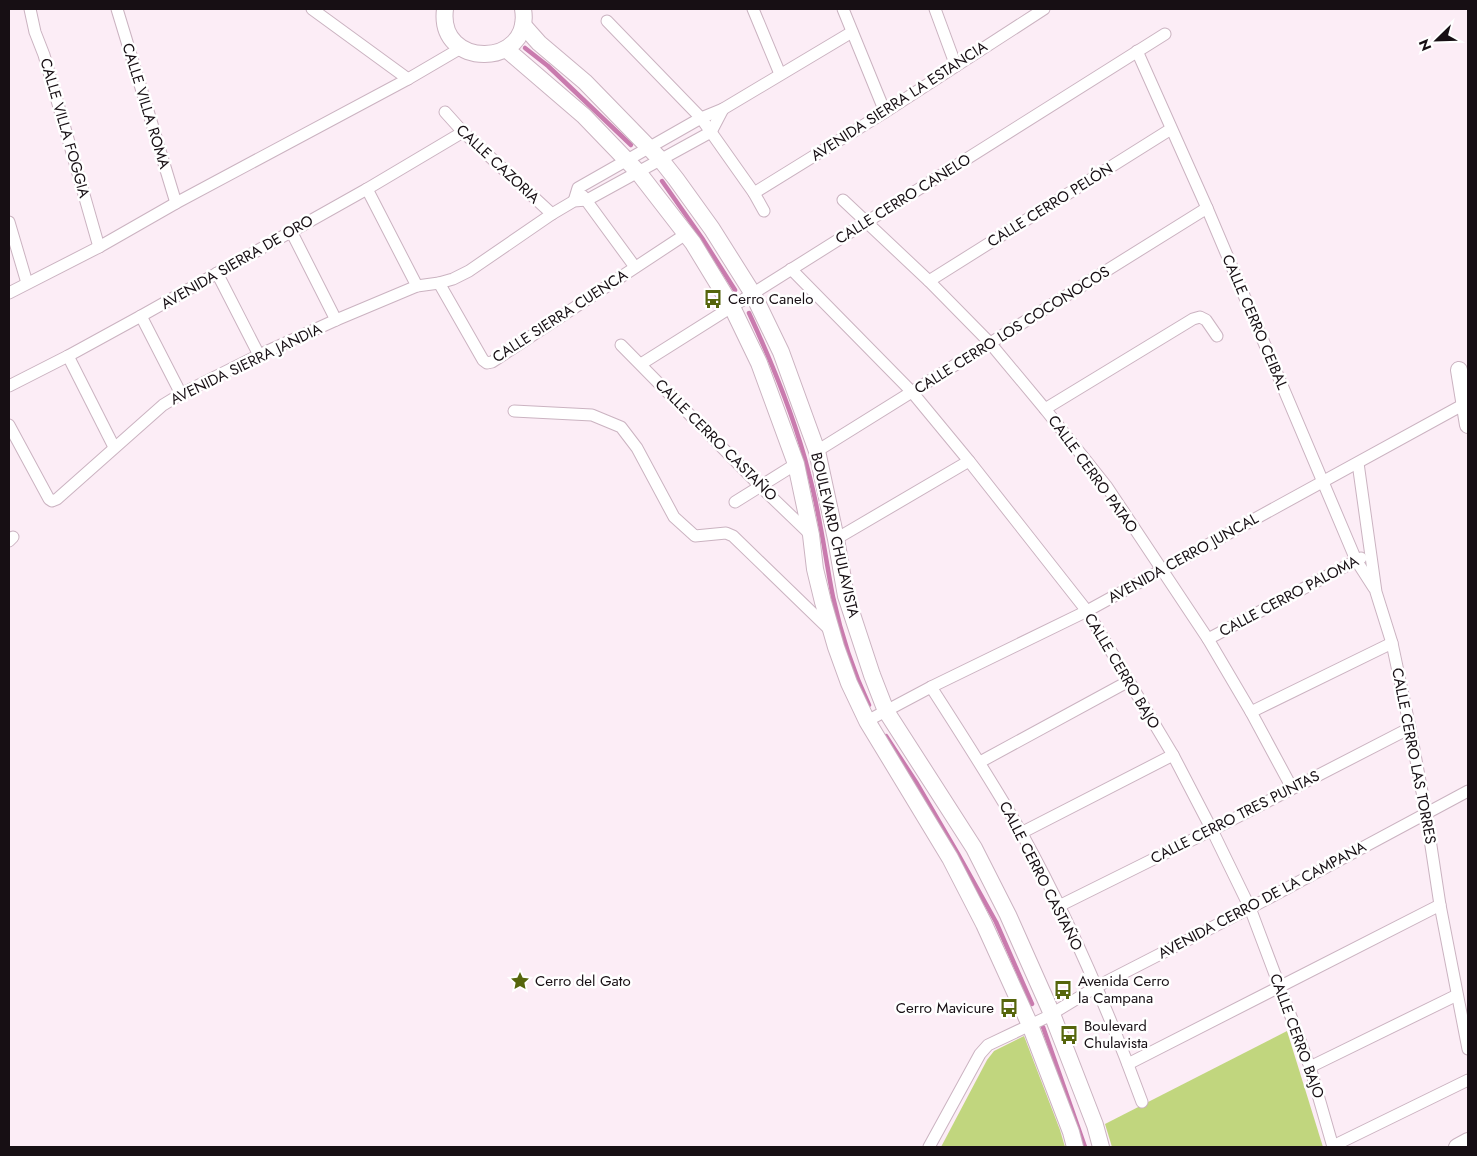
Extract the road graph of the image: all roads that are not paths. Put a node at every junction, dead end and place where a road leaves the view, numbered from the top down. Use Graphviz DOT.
graph roads {
  1 [pos="30,9"];
  2 [pos="117,9"];
  3 [pos="312,9"];
  4 [pos="445,9"];
  5 [pos="753,9"];
  6 [pos="843,9"];
  7 [pos="935,9"];
  8 [pos="1044,9"];
  9 [pos="524,13"];
  10 [pos="1030,13"];
  11 [pos="607,22"];
  12 [pos="852,32"];
  13 [pos="1165,34"];
  14 [pos="461,48"];
  15 [pos="506,49"];
  16 [pos="1136,51"];
  17 [pos="956,66"];
  18 [pos="780,74"];
  19 [pos="408,79"];
  20 [pos="723,109"];
  21 [pos="445,112"];
  22 [pos="886,112"];
  23 [pos="701,118"];
  24 [pos="1171,129"];
  25 [pos="462,132"];
  26 [pos="710,132"];
  27 [pos="649,148"];
  28 [pos="626,160"];
  29 [pos="661,160"];
  30 [pos="638,172"];
  31 [pos="578,188"];
  32 [pos="367,189"];
  33 [pos="754,194"];
  34 [pos="587,200"];
  35 [pos="843,200"];
  36 [pos="574,202"];
  37 [pos="176,203"];
  38 [pos="1207,208"];
  39 [pos="764,211"];
  40 [pos="552,214"];
  41 [pos="9,222"];
  42 [pos="867,222"];
  43 [pos="291,230"];
  44 [pos="686,234"];
  45 [pos="99,247"];
  46 [pos="635,267"];
  47 [pos="791,270"];
  48 [pos="218,273"];
  49 [pos="929,281"];
  50 [pos="439,283"];
  51 [pos="27,284"];
  52 [pos="418,286"];
  53 [pos="9,293"];
  54 [pos="753,294"];
  55 [pos="732,307"];
  56 [pos="141,316"];
  57 [pos="336,320"];
  58 [pos="1217,336"];
  59 [pos="990,343"];
  60 [pos="621,345"];
  61 [pos="259,355"];
  62 [pos="68,356"];
  63 [pos="641,364"];
  64 [pos="1459,370"];
  65 [pos="9,386"];
  66 [pos="912,392"];
  67 [pos="181,394"];
  68 [pos="1466,403"];
  69 [pos="1045,409"];
  70 [pos="514,411"];
  71 [pos="9,425"];
  72 [pos="1468,425"];
  73 [pos="114,447"];
  74 [pos="817,451"];
  75 [pos="968,461"];
  76 [pos="1358,463"];
  77 [pos="796,464"];
  78 [pos="1322,482"];
  79 [pos="761,487"];
  80 [pos="735,502"];
  81 [pos="811,535"];
  82 [pos="836,539"];
  83 [pos="1371,554"];
  84 [pos="1356,560"];
  85 [pos="1161,569"];
  86 [pos="1376,592"];
  87 [pos="1087,611"];
  88 [pos="831,631"];
  89 [pos="1208,639"];
  90 [pos="1392,643"];
  91 [pos="1129,681"];
  92 [pos="931,687"];
  93 [pos="886,711"];
  94 [pos="1251,712"];
  95 [pos="867,721"];
  96 [pos="1410,728"];
  97 [pos="1172,755"];
  98 [pos="980,762"];
  99 [pos="1292,788"];
  100 [pos="1468,791"];
  101 [pos="1426,813"];
  102 [pos="1212,830"];
  103 [pos="1021,833"];
  104 [pos="1440,905"];
  105 [pos="1059,906"];
  106 [pos="1250,908"];
  107 [pos="1279,986"];
  108 [pos="1096,987"];
  109 [pos="1457,995"];
  110 [pos="1052,1014"];
  111 [pos="1030,1025"];
  112 [pos="1468,1049"];
  113 [pos="1128,1064"];
  114 [pos="1310,1067"];
  115 [pos="1468,1080"];
  116 [pos="1142,1102"];
  117 [pos="1468,1141"];
  118 [pos="929,1147"];
  119 [pos="1075,1147"];
  120 [pos="1101,1147"];
  121 [pos="1333,1147"];
  122 [pos="1457,1147"];
  1 -- 45 [label="street, CALLE VILLA FOGGIA"];
  2 -- 37 [label="street, CALLE VILLA ROMA"];
  3 -- 19 [label="street"];
  4 -- 14 [label="street"];
  5 -- 18 [label="street"];
  6 -- 12 [label="street"];
  7 -- 17 [label="street"];
  8 -- 10 [label="street, AVENIDA SIERRA LA ESTANCIA"];
  9 -- 15 [label="street, BOULEVARD CHULAVISTA"];
  9 -- 27 [label="street, BOULEVARD CHULAVISTA"];
  10 -- 17 [label="street, AVENIDA SIERRA LA ESTANCIA"];
  11 -- 23 [label="street"];
  12 -- 18 [label="street"];
  12 -- 22 [label="street"];
  13 -- 16 [label="street, CALLE CERRO CANELO"];
  14 -- 15 [label="street"];
  14 -- 19 [label="street"];
  15 -- 28 [label="street, BOULEVARD CHULAVISTA"];
  16 -- 24 [label="street, CALLE CERRO CEIBAL"];
  16 -- 42 [label="street, CALLE CERRO CANELO"];
  17 -- 22 [label="street, AVENIDA SIERRA LA ESTANCIA"];
  18 -- 20 [label="street"];
  19 -- 37 [label="street"];
  20 -- 23 [label="street"];
  20 -- 26 [label="street"];
  21 -- 25 [label="street, CALLE CAZORIA"];
  22 -- 33 [label="street, AVENIDA SIERRA LA ESTANCIA"];
  23 -- 26 [label="street"];
  23 -- 27 [label="street"];
  24 -- 38 [label="street, CALLE CERRO CEIBAL"];
  24 -- 49 [label="street, CALLE CERRO PELÓN"];
  25 -- 32 [label="street, AVENIDA SIERRA DE ORO"];
  25 -- 40 [label="street, CALLE CAZORIA"];
  26 -- 29 [label="street"];
  26 -- 33 [label="street"];
  27 -- 28 [label="street"];
  27 -- 29 [label="street, BOULEVARD CHULAVISTA"];
  28 -- 30 [label="street, BOULEVARD CHULAVISTA"];
  28 -- 31 [label="street"];
  29 -- 30 [label="street"];
  29 -- 54 [label="street, BOULEVARD CHULAVISTA"];
  30 -- 34 [label="street"];
  30 -- 44 [label="street, BOULEVARD CHULAVISTA"];
  31 -- 34 [label="street"];
  31 -- 36 [label="street"];
  32 -- 43 [label="street, AVENIDA SIERRA DE ORO"];
  32 -- 52 [label="street"];
  33 -- 39 [label="street"];
  34 -- 36 [label="street, AVENIDA SIERRA JANDIA"];
  34 -- 46 [label="street"];
  35 -- 42 [label="street, CALLE CERRO PATAO"];
  36 -- 40 [label="street, AVENIDA SIERRA JANDIA"];
  37 -- 45 [label="street"];
  38 -- 59 [label="street, CALLE CERRO LOS COCONOCOS"];
  38 -- 78 [label="street, CALLE CERRO CEIBAL"];
  40 -- 50 [label="street, AVENIDA SIERRA JANDIA"];
  41 -- 51 [label="street"];
  42 -- 47 [label="street, CALLE CERRO CANELO"];
  42 -- 49 [label="street, CALLE CERRO PATAO"];
  43 -- 48 [label="street, AVENIDA SIERRA DE ORO"];
  43 -- 57 [label="street"];
  44 -- 46 [label="street, CALLE SIERRA CUENCA"];
  44 -- 55 [label="street, BOULEVARD CHULAVISTA"];
  45 -- 51 [label="street"];
  46 -- 50 [label="street, CALLE SIERRA CUENCA"];
  47 -- 54 [label="street, CALLE CERRO CANELO"];
  47 -- 66 [label="street, CALLE CERRO BAJO"];
  48 -- 56 [label="street, AVENIDA SIERRA DE ORO"];
  48 -- 61 [label="street"];
  49 -- 59 [label="street, CALLE CERRO PATAO"];
  50 -- 52 [label="street, AVENIDA SIERRA JANDIA"];
  51 -- 53 [label="street"];
  52 -- 57 [label="street, AVENIDA SIERRA JANDIA"];
  54 -- 55 [label="street, CALLE CERRO CANELO"];
  54 -- 74 [label="street, BOULEVARD CHULAVISTA"];
  55 -- 63 [label="street, CALLE CERRO CANELO"];
  55 -- 77 [label="street, BOULEVARD CHULAVISTA"];
  56 -- 62 [label="street, AVENIDA SIERRA DE ORO"];
  56 -- 67 [label="street"];
  57 -- 61 [label="street, AVENIDA SIERRA JANDIA"];
  58 -- 69 [label="street"];
  59 -- 66 [label="street, CALLE CERRO LOS COCONOCOS"];
  59 -- 69 [label="street, CALLE CERRO PATAO"];
  60 -- 63 [label="street, CALLE CERRO CASTAÑO"];
  61 -- 67 [label="street, AVENIDA SIERRA JANDIA"];
  62 -- 65 [label="street, AVENIDA SIERRA DE ORO"];
  62 -- 73 [label="street"];
  63 -- 79 [label="street, CALLE CERRO CASTAÑO"];
  64 -- 68 [label="street"];
  66 -- 74 [label="street, CALLE CERRO LOS COCONOCOS"];
  66 -- 75 [label="street, CALLE CERRO BAJO"];
  67 -- 73 [label="street, AVENIDA SIERRA JANDIA"];
  68 -- 72 [label="street"];
  68 -- 76 [label="street, AVENIDA CERRO JUNCAL"];
  69 -- 85 [label="street, CALLE CERRO PATAO"];
  70 -- 88 [label="street"];
  71 -- 73 [label="street, AVENIDA SIERRA JANDIA"];
  74 -- 82 [label="street, BOULEVARD CHULAVISTA"];
  75 -- 82 [label="street"];
  75 -- 87 [label="street, CALLE CERRO BAJO"];
  76 -- 78 [label="street, AVENIDA CERRO JUNCAL"];
  76 -- 83 [label="street, CALLE CERRO LAS TORRES"];
  77 -- 79 [label="street"];
  77 -- 81 [label="street, BOULEVARD CHULAVISTA"];
  78 -- 84 [label="street, CALLE CERRO CEIBAL"];
  78 -- 85 [label="street, AVENIDA CERRO JUNCAL"];
  79 -- 80 [label="street"];
  79 -- 81 [label="street, CALLE CERRO CASTAÑO"];
  81 -- 88 [label="street, BOULEVARD CHULAVISTA"];
  82 -- 93 [label="street, BOULEVARD CHULAVISTA"];
  83 -- 84 [label="street, CALLE CERRO PALOMA"];
  83 -- 86 [label="street, CALLE CERRO LAS TORRES"];
  84 -- 86 [label="street, CALLE CERRO CEIBAL"];
  84 -- 89 [label="street, CALLE CERRO PALOMA"];
  85 -- 87 [label="street, AVENIDA CERRO JUNCAL"];
  85 -- 89 [label="street, CALLE CERRO PATAO"];
  86 -- 90 [label="street, CALLE CERRO LAS TORRES"];
  87 -- 91 [label="street, CALLE CERRO BAJO"];
  87 -- 92 [label="street, AVENIDA CERRO JUNCAL"];
  88 -- 95 [label="street, BOULEVARD CHULAVISTA"];
  89 -- 94 [label="street, CALLE CERRO PATAO"];
  90 -- 94 [label="street"];
  90 -- 96 [label="street, CALLE CERRO LAS TORRES"];
  91 -- 97 [label="street, CALLE CERRO BAJO"];
  91 -- 98 [label="street"];
  92 -- 93 [label="street, AVENIDA CERRO JUNCAL"];
  92 -- 98 [label="street, CALLE CERRO CASTAÑO"];
  93 -- 95 [label="street, AVENIDA CERRO JUNCAL"];
  93 -- 110 [label="street, BOULEVARD CHULAVISTA"];
  94 -- 99 [label="street, CALLE CERRO PATAO"];
  95 -- 111 [label="street, BOULEVARD CHULAVISTA"];
  96 -- 99 [label="street, CALLE CERRO TRES PUNTAS"];
  96 -- 101 [label="street, CALLE CERRO LAS TORRES"];
  97 -- 102 [label="street, CALLE CERRO BAJO"];
  97 -- 103 [label="street"];
  98 -- 103 [label="street, CALLE CERRO CASTAÑO"];
  99 -- 102 [label="street, CALLE CERRO TRES PUNTAS"];
  100 -- 101 [label="street, AVENIDA CERRO DE LA CAMPANA"];
  101 -- 104 [label="street, CALLE CERRO LAS TORRES"];
  101 -- 106 [label="street, AVENIDA CERRO DE LA CAMPANA"];
  102 -- 105 [label="street, CALLE CERRO TRES PUNTAS"];
  102 -- 106 [label="street, CALLE CERRO BAJO"];
  103 -- 105 [label="street, CALLE CERRO CASTAÑO"];
  104 -- 107 [label="street"];
  104 -- 109 [label="street, CALLE CERRO LAS TORRES"];
  105 -- 108 [label="street, CALLE CERRO CASTAÑO"];
  106 -- 107 [label="street, CALLE CERRO BAJO"];
  106 -- 108 [label="street, AVENIDA CERRO DE LA CAMPANA"];
  107 -- 113 [label="street"];
  107 -- 114 [label="street, CALLE CERRO BAJO"];
  108 -- 110 [label="street, AVENIDA CERRO DE LA CAMPANA"];
  108 -- 113 [label="street, CALLE CERRO CASTAÑO"];
  109 -- 112 [label="street, CALLE CERRO LAS TORRES"];
  109 -- 114 [label="street"];
  110 -- 111 [label="street, AVENIDA CERRO DE LA CAMPANA"];
  110 -- 120 [label="street, BOULEVARD CHULAVISTA"];
  111 -- 118 [label="street, AVENIDA CERRO DE LA CAMPANA"];
  111 -- 119 [label="street, BOULEVARD CHULAVISTA"];
  113 -- 116 [label="street, CALLE CERRO CASTAÑO"];
  114 -- 121 [label="street, CALLE CERRO BAJO"];
  115 -- 121 [label="street"];
  117 -- 122 [label="street"];
}
